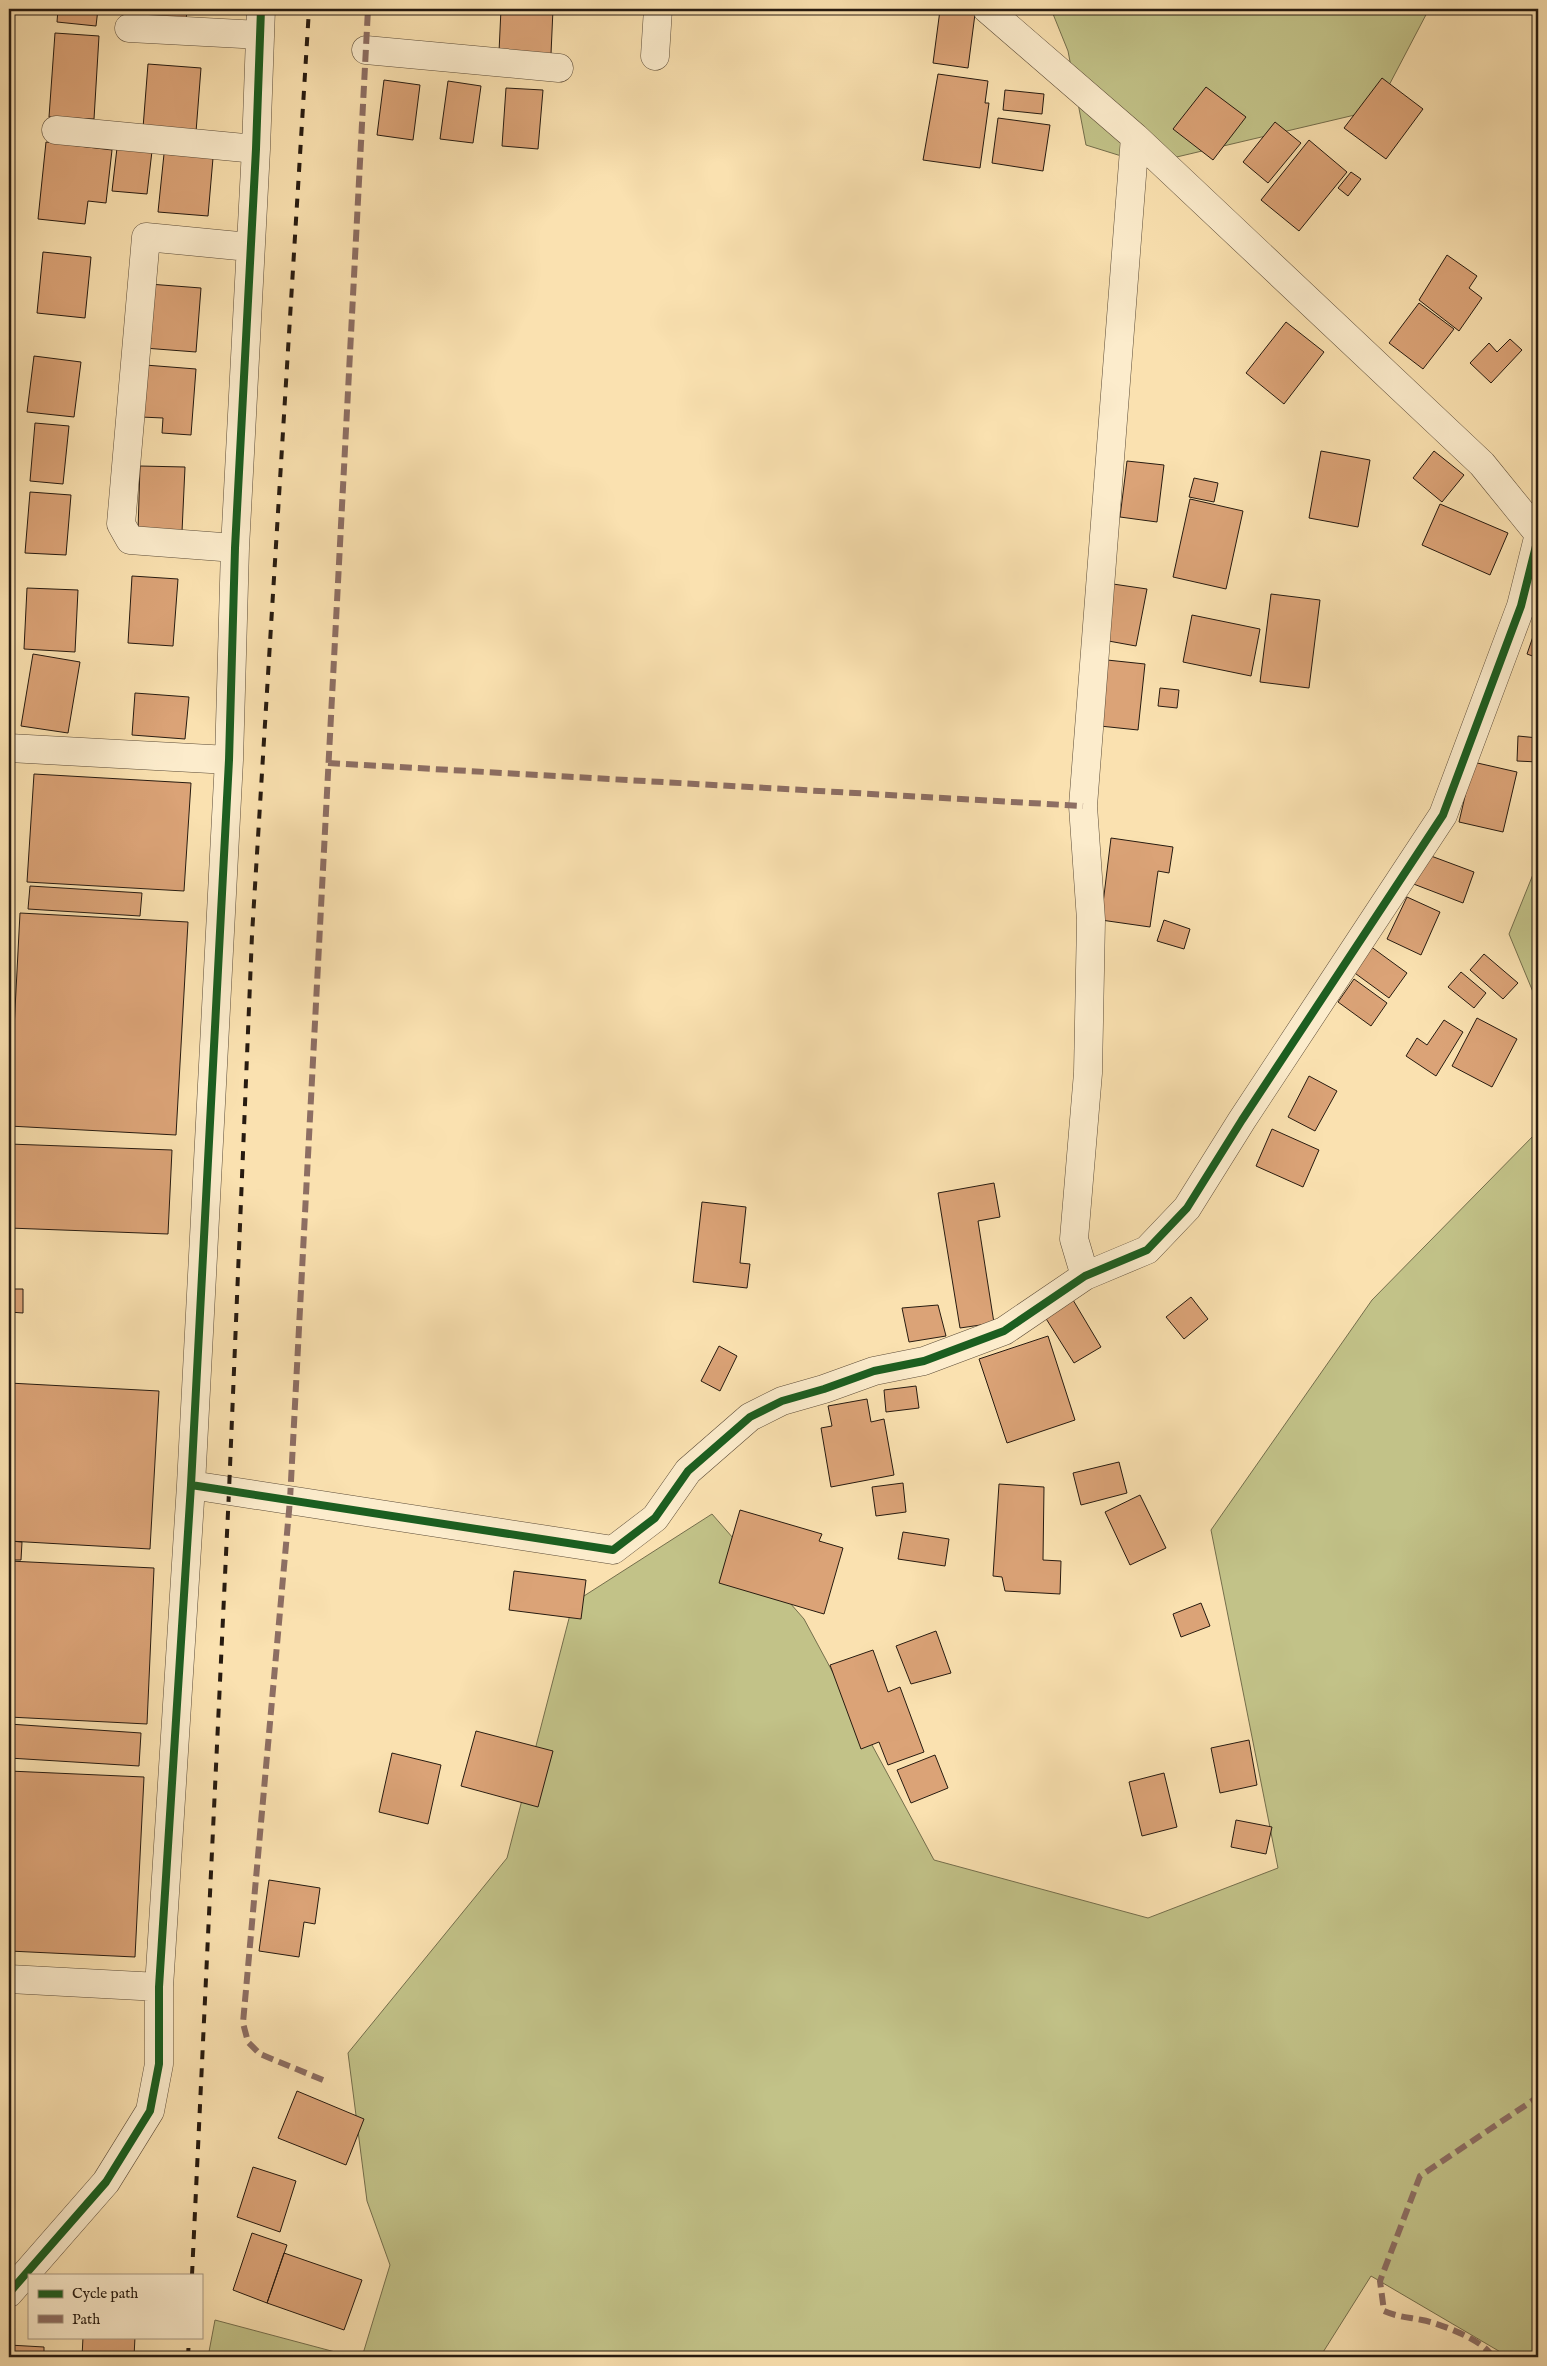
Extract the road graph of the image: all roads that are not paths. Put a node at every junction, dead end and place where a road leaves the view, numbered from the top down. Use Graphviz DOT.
graph roads {
  1 [pos="658,9"];
  2 [pos="987,9"];
  3 [pos="260,22"];
  4 [pos="129,28"];
  5 [pos="366,50"];
  6 [pos="654,56"];
  7 [pos="559,68"];
  8 [pos="56,130"];
  9 [pos="1135,137"];
  10 [pos="256,149"];
  11 [pos="249,247"];
  12 [pos="1538,533"];
  13 [pos="1538,538"];
  14 [pos="235,548"];
  15 [pos="9,748"];
  16 [pos="229,760"];
  17 [pos="1085,1276"];
  18 [pos="191,1485"];
  19 [pos="9,1979"];
  20 [pos="159,1987"];
  21 [pos="9,2293"];
  1 -- 6 [label="street"];
  2 -- 9 [label="street"];
  3 -- 4 [label="street"];
  3 -- 10 [label="street"];
  5 -- 7 [label="street"];
  8 -- 10 [label="street"];
  9 -- 12 [label="street"];
  9 -- 17 [label="street"];
  10 -- 11 [label="street"];
  11 -- 14 [label="street"];
  11 -- 14 [label="street"];
  13 -- 17 [label="street"];
  14 -- 16 [label="street"];
  15 -- 16 [label="street"];
  16 -- 18 [label="street"];
  17 -- 18 [label="street"];
  18 -- 20 [label="street"];
  19 -- 20 [label="street"];
  20 -- 21 [label="street"];
}
